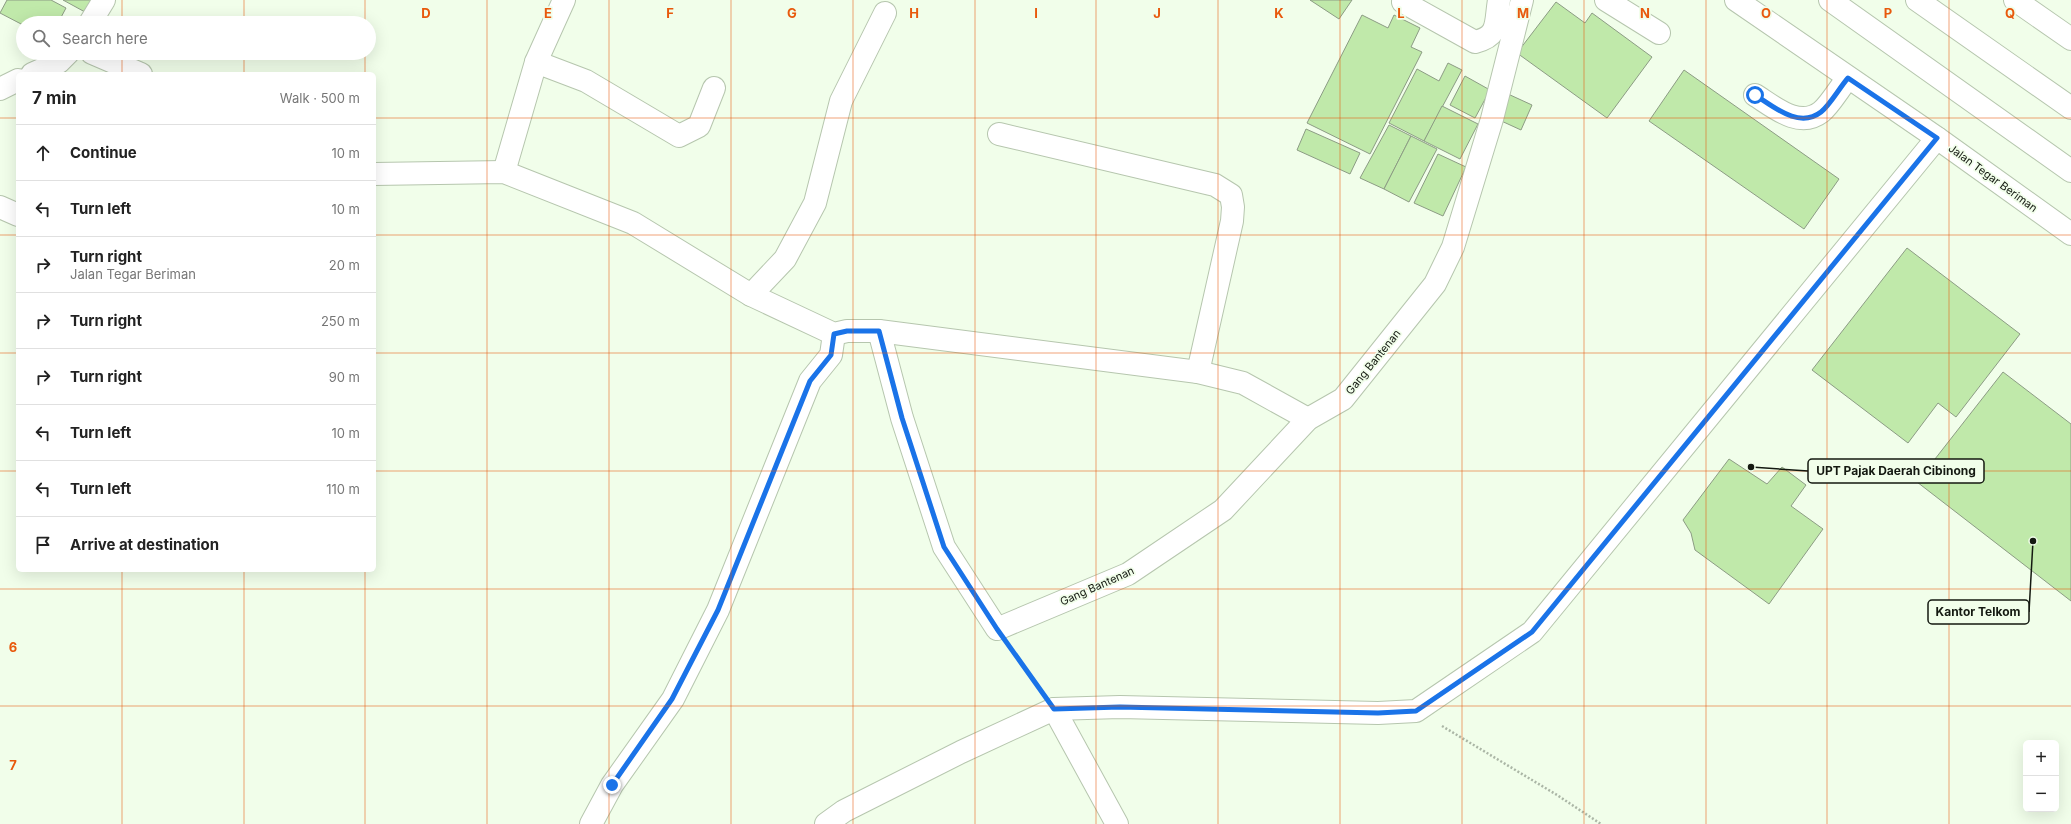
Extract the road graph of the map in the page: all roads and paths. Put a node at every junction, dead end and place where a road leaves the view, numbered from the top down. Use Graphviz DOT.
graph roads {
  1 [pos="104,0"];
  2 [pos="564,0"];
  3 [pos="1499,0"];
  4 [pos="1522,0"];
  5 [pos="1606,0"];
  6 [pos="1736,0"];
  7 [pos="1830,0"];
  8 [pos="1917,0"];
  9 [pos="2015,0"];
  10 [pos="1402,2"];
  11 [pos="885,13"];
  12 [pos="94,16"];
  13 [pos="1659,33"];
  14 [pos="2071,39"];
  15 [pos="61,60"];
  16 [pos="108,60"];
  17 [pos="536,62"];
  18 [pos="36,72"];
  19 [pos="136,72"];
  20 [pos="1848,78"];
  21 [pos="16,81"];
  22 [pos="714,88"];
  23 [pos="0,89"];
  24 [pos="1755,95"];
  25 [pos="2071,108"];
  26 [pos="999,134"];
  27 [pos="1937,138"];
  28 [pos="2071,171"];
  29 [pos="504,172"];
  30 [pos="376,174"];
  31 [pos="0,207"];
  32 [pos="16,214"];
  33 [pos="2071,234"];
  34 [pos="751,295"];
  35 [pos="879,331"];
  36 [pos="834,334"];
  37 [pos="1198,372"];
  38 [pos="1308,419"];
  39 [pos="997,629"];
  40 [pos="1054,709"];
  41 [pos="1416,711"];
  42 [pos="591,824"];
  43 [pos="826,824"];
  44 [pos="1117,824"];
  45 [pos="1601,824"];
  1 -- 12 [label="street"];
  2 -- 17 [label="street"];
  3 -- 10 [label="street"];
  4 -- 38 [label="street, Gang Bantenan"];
  5 -- 13 [label="street"];
  6 -- 20 [label="street, Jalan Tegar Beriman"];
  7 -- 28 [label="street"];
  8 -- 25 [label="street"];
  9 -- 14 [label="street"];
  11 -- 34 [label="street"];
  15 -- 18 [label="street"];
  16 -- 19 [label="street"];
  17 -- 22 [label="street"];
  17 -- 29 [label="street"];
  20 -- 24 [label="street"];
  20 -- 27 [label="street, Jalan Tegar Beriman"];
  21 -- 23 [label="street"];
  26 -- 37 [label="street"];
  27 -- 33 [label="street, Jalan Tegar Beriman"];
  27 -- 41 [label="street"];
  29 -- 30 [label="street"];
  29 -- 34 [label="street"];
  31 -- 32 [label="street"];
  34 -- 36 [label="street"];
  35 -- 36 [label="street"];
  35 -- 37 [label="street"];
  35 -- 39 [label="street"];
  36 -- 42 [label="street"];
  37 -- 38 [label="street"];
  38 -- 39 [label="street, Gang Bantenan"];
  39 -- 40 [label="path"];
  40 -- 41 [label="street"];
  40 -- 43 [label="street"];
  40 -- 44 [label="street"];
  41 -- 45 [label="path"];
}
